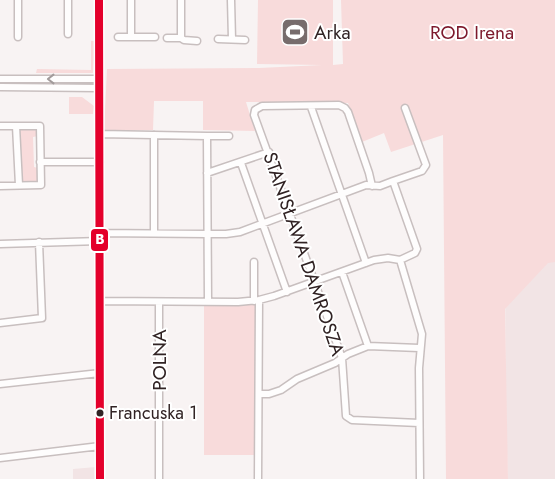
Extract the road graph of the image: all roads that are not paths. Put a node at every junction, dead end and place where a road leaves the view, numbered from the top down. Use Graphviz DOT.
graph roads {
  1 [pos="18,0"];
  2 [pos="68,0"];
  3 [pos="99,0"];
  4 [pos="132,0"];
  5 [pos="181,0"];
  6 [pos="231,0"];
  7 [pos="68,34"];
  8 [pos="18,37"];
  9 [pos="132,37"];
  10 [pos="155,37"];
  11 [pos="118,38"];
  12 [pos="167,38"];
  13 [pos="181,38"];
  14 [pos="218,38"];
  15 [pos="232,39"];
  16 [pos="245,40"];
  17 [pos="197,41"];
  18 [pos="0,79"];
  19 [pos="100,79"];
  20 [pos="0,87"];
  21 [pos="99,88"];
  22 [pos="311,107"];
  23 [pos="405,108"];
  24 [pos="0,126"];
  25 [pos="16,126"];
  26 [pos="100,134"];
  27 [pos="154,135"];
  28 [pos="208,136"];
  29 [pos="229,136"];
  30 [pos="268,152"];
  31 [pos="40,162"];
  32 [pos="100,162"];
  33 [pos="241,163"];
  34 [pos="207,174"];
  35 [pos="393,181"];
  36 [pos="19,185"];
  37 [pos="0,186"];
  38 [pos="372,186"];
  39 [pos="342,194"];
  40 [pos="290,213"];
  41 [pos="263,224"];
  42 [pos="100,233"];
  43 [pos="154,233"];
  44 [pos="207,234"];
  45 [pos="100,241"];
  46 [pos="39,242"];
  47 [pos="0,244"];
  48 [pos="400,260"];
  49 [pos="254,262"];
  50 [pos="366,263"];
  51 [pos="342,272"];
  52 [pos="315,282"];
  53 [pos="287,292"];
  54 [pos="100,301"];
  55 [pos="208,301"];
  56 [pos="257,301"];
  57 [pos="158,302"];
  58 [pos="0,323"];
  59 [pos="368,346"];
  60 [pos="419,348"];
  61 [pos="342,358"];
  62 [pos="100,373"];
  63 [pos="0,384"];
  64 [pos="259,394"];
  65 [pos="419,423"];
  66 [pos="100,446"];
  67 [pos="0,458"];
  68 [pos="100,479"];
  69 [pos="159,479"];
  70 [pos="258,479"];
  71 [pos="420,479"];
  1 -- 8 [label="street"];
  2 -- 7 [label="street"];
  3 -- 19 [label="street"];
  4 -- 9 [label="street"];
  5 -- 13 [label="street"];
  6 -- 15 [label="street"];
  9 -- 10 [label="street"];
  9 -- 11 [label="street"];
  12 -- 13 [label="street"];
  13 -- 17 [label="street"];
  14 -- 15 [label="street"];
  15 -- 16 [label="street"];
  19 -- 18 [label="street, one-way"];
  19 -- 21 [label="street"];
  20 -- 21 [label="street"];
  21 -- 26 [label="street"];
  22 -- 30 [label="street, STANISŁAWA DAMROSZA"];
  22 -- 38 [label="street"];
  22 -- 39 [label="street"];
  23 -- 35 [label="street"];
  24 -- 25 [label="street"];
  25 -- 31 [label="street"];
  25 -- 36 [label="street"];
  26 -- 27 [label="street"];
  26 -- 32 [label="street"];
  27 -- 28 [label="street"];
  27 -- 43 [label="street"];
  28 -- 29 [label="street"];
  28 -- 34 [label="street"];
  30 -- 33 [label="street"];
  30 -- 40 [label="street, STANISŁAWA DAMROSZA"];
  31 -- 32 [label="street"];
  31 -- 36 [label="street"];
  32 -- 42 [label="street"];
  33 -- 34 [label="street"];
  33 -- 41 [label="street"];
  34 -- 44 [label="street"];
  35 -- 38 [label="street"];
  35 -- 48 [label="street"];
  36 -- 37 [label="street"];
  38 -- 39 [label="street"];
  39 -- 40 [label="street"];
  39 -- 50 [label="street"];
  40 -- 41 [label="street"];
  40 -- 52 [label="street, STANISŁAWA DAMROSZA"];
  41 -- 44 [label="street"];
  41 -- 53 [label="street"];
  42 -- 43 [label="street"];
  42 -- 45 [label="street"];
  43 -- 44 [label="street"];
  44 -- 55 [label="street"];
  45 -- 46 [label="street"];
  45 -- 54 [label="street"];
  46 -- 47 [label="street"];
  46 -- 58 [label="street"];
  48 -- 50 [label="street"];
  48 -- 60 [label="street"];
  49 -- 56 [label="street"];
  50 -- 51 [label="street"];
  51 -- 52 [label="street"];
  51 -- 59 [label="street"];
  52 -- 53 [label="street"];
  52 -- 61 [label="street, STANISŁAWA DAMROSZA"];
  53 -- 56 [label="street"];
  54 -- 57 [label="street"];
  54 -- 62 [label="street"];
  55 -- 56 [label="street"];
  55 -- 57 [label="street"];
  56 -- 64 [label="street"];
  57 -- 69 [label="street, POLNA"];
  59 -- 60 [label="street"];
  59 -- 61 [label="street"];
  60 -- 65 [label="street"];
  61 -- 64 [label="street"];
  61 -- 65 [label="street, STANISŁAWA DAMROSZA"];
  62 -- 63 [label="street"];
  62 -- 66 [label="street"];
  64 -- 70 [label="street"];
  65 -- 71 [label="street"];
  66 -- 67 [label="street"];
  66 -- 68 [label="street"];
}
